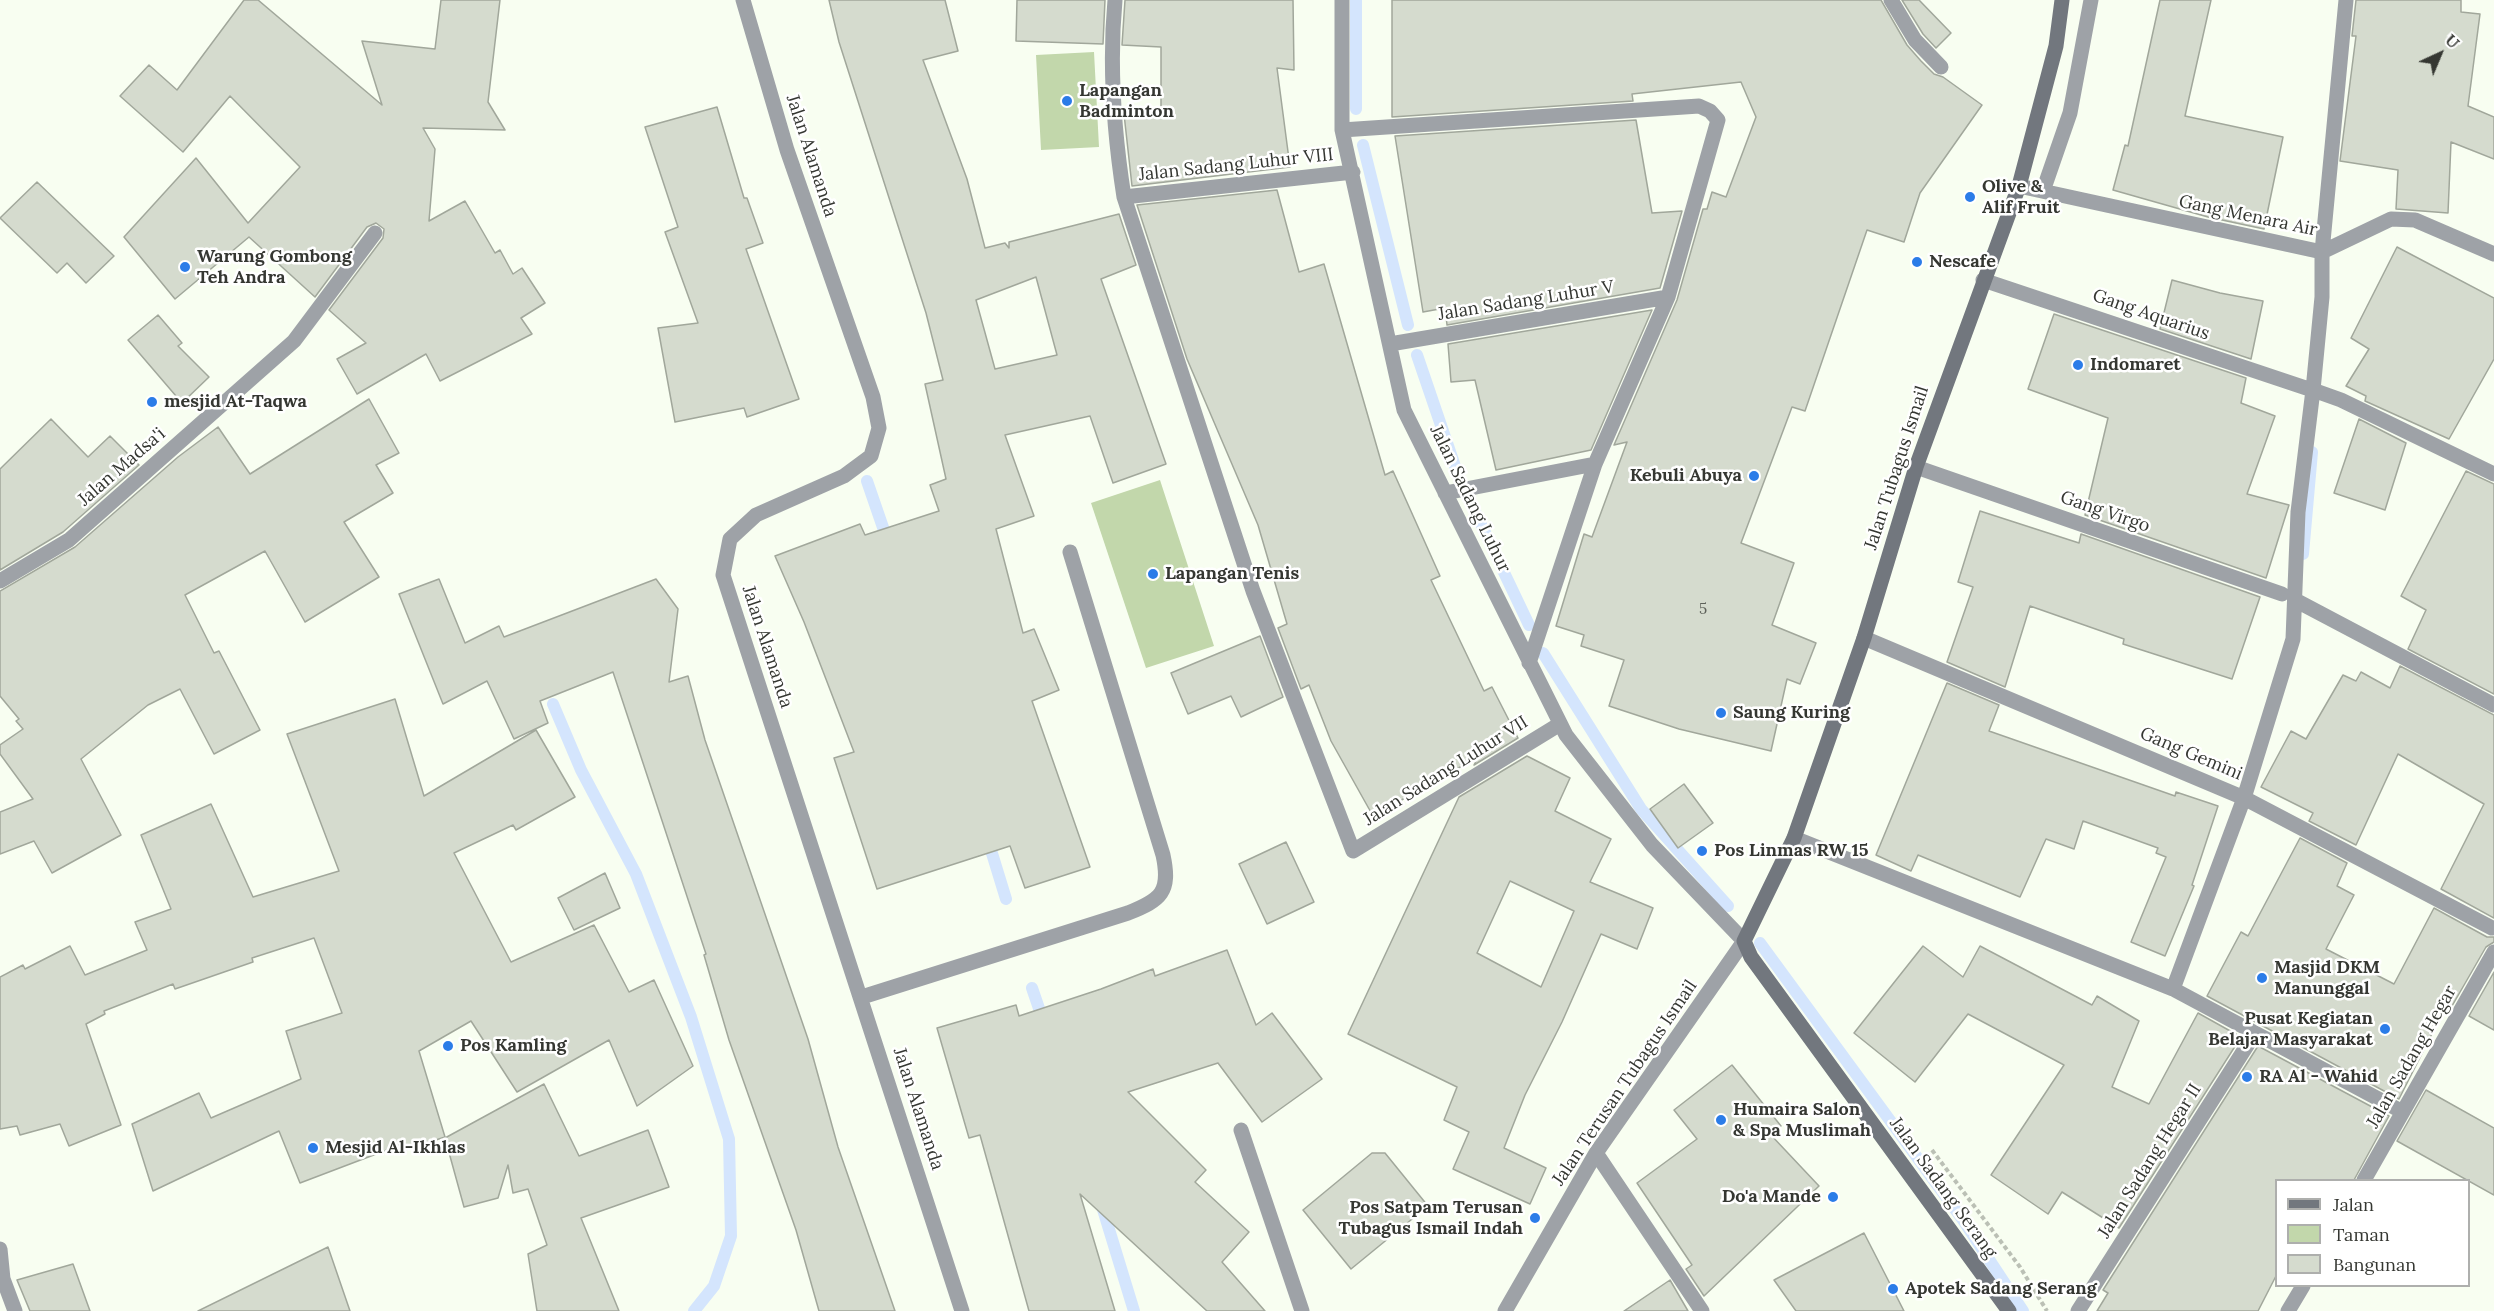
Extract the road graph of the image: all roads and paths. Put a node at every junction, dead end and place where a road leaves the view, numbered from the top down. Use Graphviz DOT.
graph roads {
  1 [pos="743,0"];
  2 [pos="1115,0"];
  3 [pos="1342,0"];
  4 [pos="1891,0"];
  5 [pos="2062,0"];
  6 [pos="2091,0"];
  7 [pos="2346,0"];
  8 [pos="1941,67"];
  9 [pos="1342,130"];
  10 [pos="1353,172"];
  11 [pos="2019,186"];
  12 [pos="2043,191"];
  13 [pos="1124,197"];
  14 [pos="375,233"];
  15 [pos="2322,252"];
  16 [pos="2494,254"];
  17 [pos="1983,280"];
  18 [pos="1668,297"];
  19 [pos="1390,344"];
  20 [pos="2310,389"];
  21 [pos="1595,464"];
  22 [pos="1916,467"];
  23 [pos="2494,474"];
  24 [pos="1446,493"];
  25 [pos="1070,552"];
  26 [pos="0,581"];
  27 [pos="2288,597"];
  28 [pos="1864,638"];
  29 [pos="1529,663"];
  30 [pos="2494,705"];
  31 [pos="1560,724"];
  32 [pos="2244,798"];
  33 [pos="1794,838"];
  34 [pos="2492,927"];
  35 [pos="1744,941"];
  36 [pos="2494,952"];
  37 [pos="2173,988"];
  38 [pos="862,997"];
  39 [pos="2255,1033"];
  40 [pos="2401,1112"];
  41 [pos="1241,1130"];
  42 [pos="1596,1154"];
  43 [pos="2365,1179"];
  44 [pos="0,1249"];
  45 [pos="2302,1287"];
  46 [pos="15,1311"];
  47 [pos="962,1311"];
  48 [pos="1302,1311"];
  49 [pos="1506,1311"];
  50 [pos="1702,1311"];
  51 [pos="2008,1311"];
  52 [pos="2078,1311"];
  53 [pos="2288,1311"];
  1 -- 38 [label="street, Jalan Alamanda"];
  2 -- 13 [label="street"];
  3 -- 9 [label="street, Jalan Sadang Luhur"];
  4 -- 8 [label="street"];
  5 -- 11 [label="main road, Jalan Tubagus Ismail"];
  6 -- 12 [label="street"];
  7 -- 15 [label="street"];
  9 -- 10 [label="street, Jalan Sadang Luhur"];
  9 -- 18 [label="street"];
  10 -- 13 [label="street, Jalan Sadang Luhur VIII"];
  10 -- 19 [label="street, Jalan Sadang Luhur"];
  11 -- 12 [label="street, Gang Menara Air"];
  11 -- 17 [label="main road, Jalan Tubagus Ismail"];
  12 -- 15 [label="street, Gang Menara Air"];
  13 -- 31 [label="street, Jalan Sadang Luhur VII"];
  14 -- 26 [label="street, Jalan Madsa'i"];
  15 -- 16 [label="street, Gang Menara Air"];
  15 -- 20 [label="street"];
  17 -- 20 [label="street, Gang Aquarius"];
  17 -- 22 [label="main road, Jalan Tubagus Ismail"];
  18 -- 19 [label="street, Jalan Sadang Luhur V"];
  18 -- 21 [label="street"];
  19 -- 24 [label="street, Jalan Sadang Luhur"];
  20 -- 23 [label="street, Gang Aquarius"];
  20 -- 27 [label="street"];
  21 -- 24 [label="street"];
  21 -- 29 [label="street"];
  22 -- 27 [label="street, Gang Virgo"];
  22 -- 28 [label="main road, Jalan Tubagus Ismail"];
  24 -- 29 [label="street, Jalan Sadang Luhur"];
  25 -- 38 [label="street"];
  27 -- 30 [label="street, Gang Virgo"];
  27 -- 32 [label="street"];
  28 -- 32 [label="street, Gang Gemini"];
  28 -- 33 [label="main road, Jalan Tubagus Ismail"];
  29 -- 31 [label="street, Jalan Sadang Luhur"];
  31 -- 35 [label="street, Jalan Sadang Luhur"];
  32 -- 34 [label="street, Gang Gemini"];
  32 -- 37 [label="street"];
  33 -- 35 [label="main road, Jalan Tubagus Ismail"];
  33 -- 37 [label="street"];
  35 -- 42 [label="street, Jalan Terusan Tubagus Ismail"];
  35 -- 51 [label="main road, Jalan Sadang Serang"];
  36 -- 43 [label="street, Jalan Sadang Hegar"];
  37 -- 39 [label="street"];
  38 -- 47 [label="street, Jalan Alamanda"];
  39 -- 40 [label="street"];
  39 -- 52 [label="street, Jalan Sadang Hegar II"];
  41 -- 48 [label="street"];
  42 -- 49 [label="street, Jalan Terusan Tubagus Ismail"];
  42 -- 50 [label="street"];
  44 -- 46 [label="street"];
  45 -- 53 [label="street"];
}
